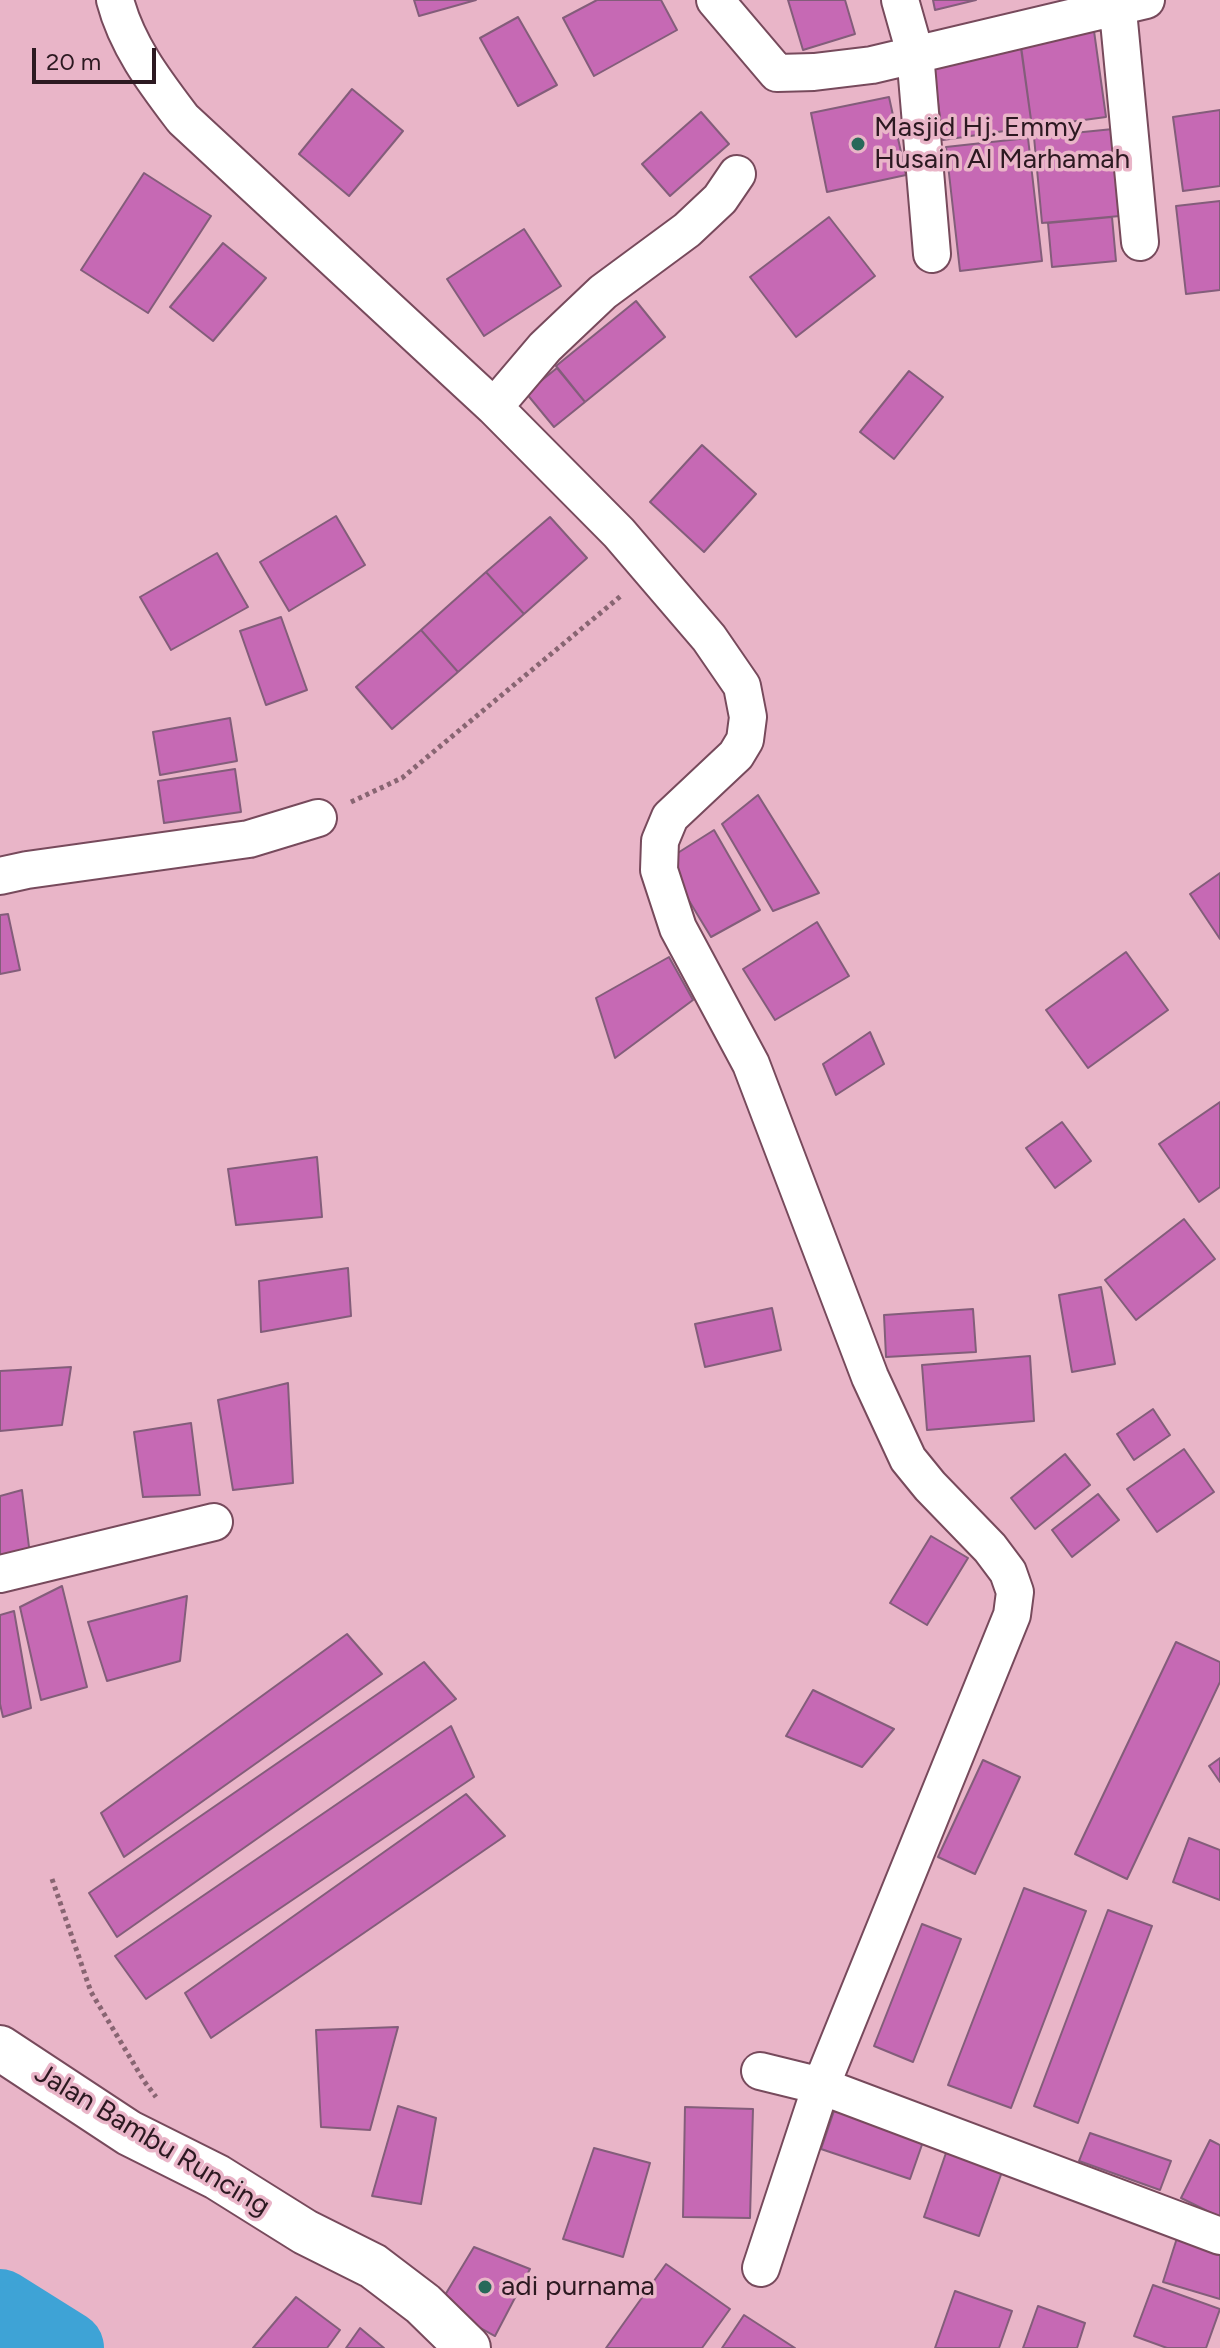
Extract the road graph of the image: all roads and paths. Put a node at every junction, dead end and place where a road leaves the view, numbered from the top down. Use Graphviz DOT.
graph roads {
  1 [pos="115,0"];
  2 [pos="715,0"];
  3 [pos="900,0"];
  4 [pos="1127,2"];
  5 [pos="915,53"];
  6 [pos="737,174"];
  7 [pos="1140,242"];
  8 [pos="932,254"];
  9 [pos="494,407"];
  10 [pos="652,570"];
  11 [pos="318,818"];
  12 [pos="0,876"];
  13 [pos="214,1522"];
  14 [pos="0,1574"];
  15 [pos="52,1879"];
  16 [pos="0,2048"];
  17 [pos="760,2071"];
  18 [pos="821,2086"];
  19 [pos="162,2104"];
  20 [pos="1220,2236"];
  21 [pos="761,2268"];
  22 [pos="468,2348"];
  1 -- 9 [label="street"];
  2 -- 5 [label="street"];
  3 -- 5 [label="street"];
  4 -- 5 [label="street"];
  4 -- 7 [label="street"];
  5 -- 8 [label="street"];
  6 -- 9 [label="street"];
  9 -- 10 [label="street"];
  10 -- 11 [label="path"];
  10 -- 18 [label="street"];
  11 -- 12 [label="street"];
  13 -- 14 [label="street"];
  15 -- 19 [label="path"];
  16 -- 22 [label="street, Jalan Bambu Runcing"];
  17 -- 18 [label="street"];
  18 -- 20 [label="street"];
  18 -- 21 [label="street"];
}
